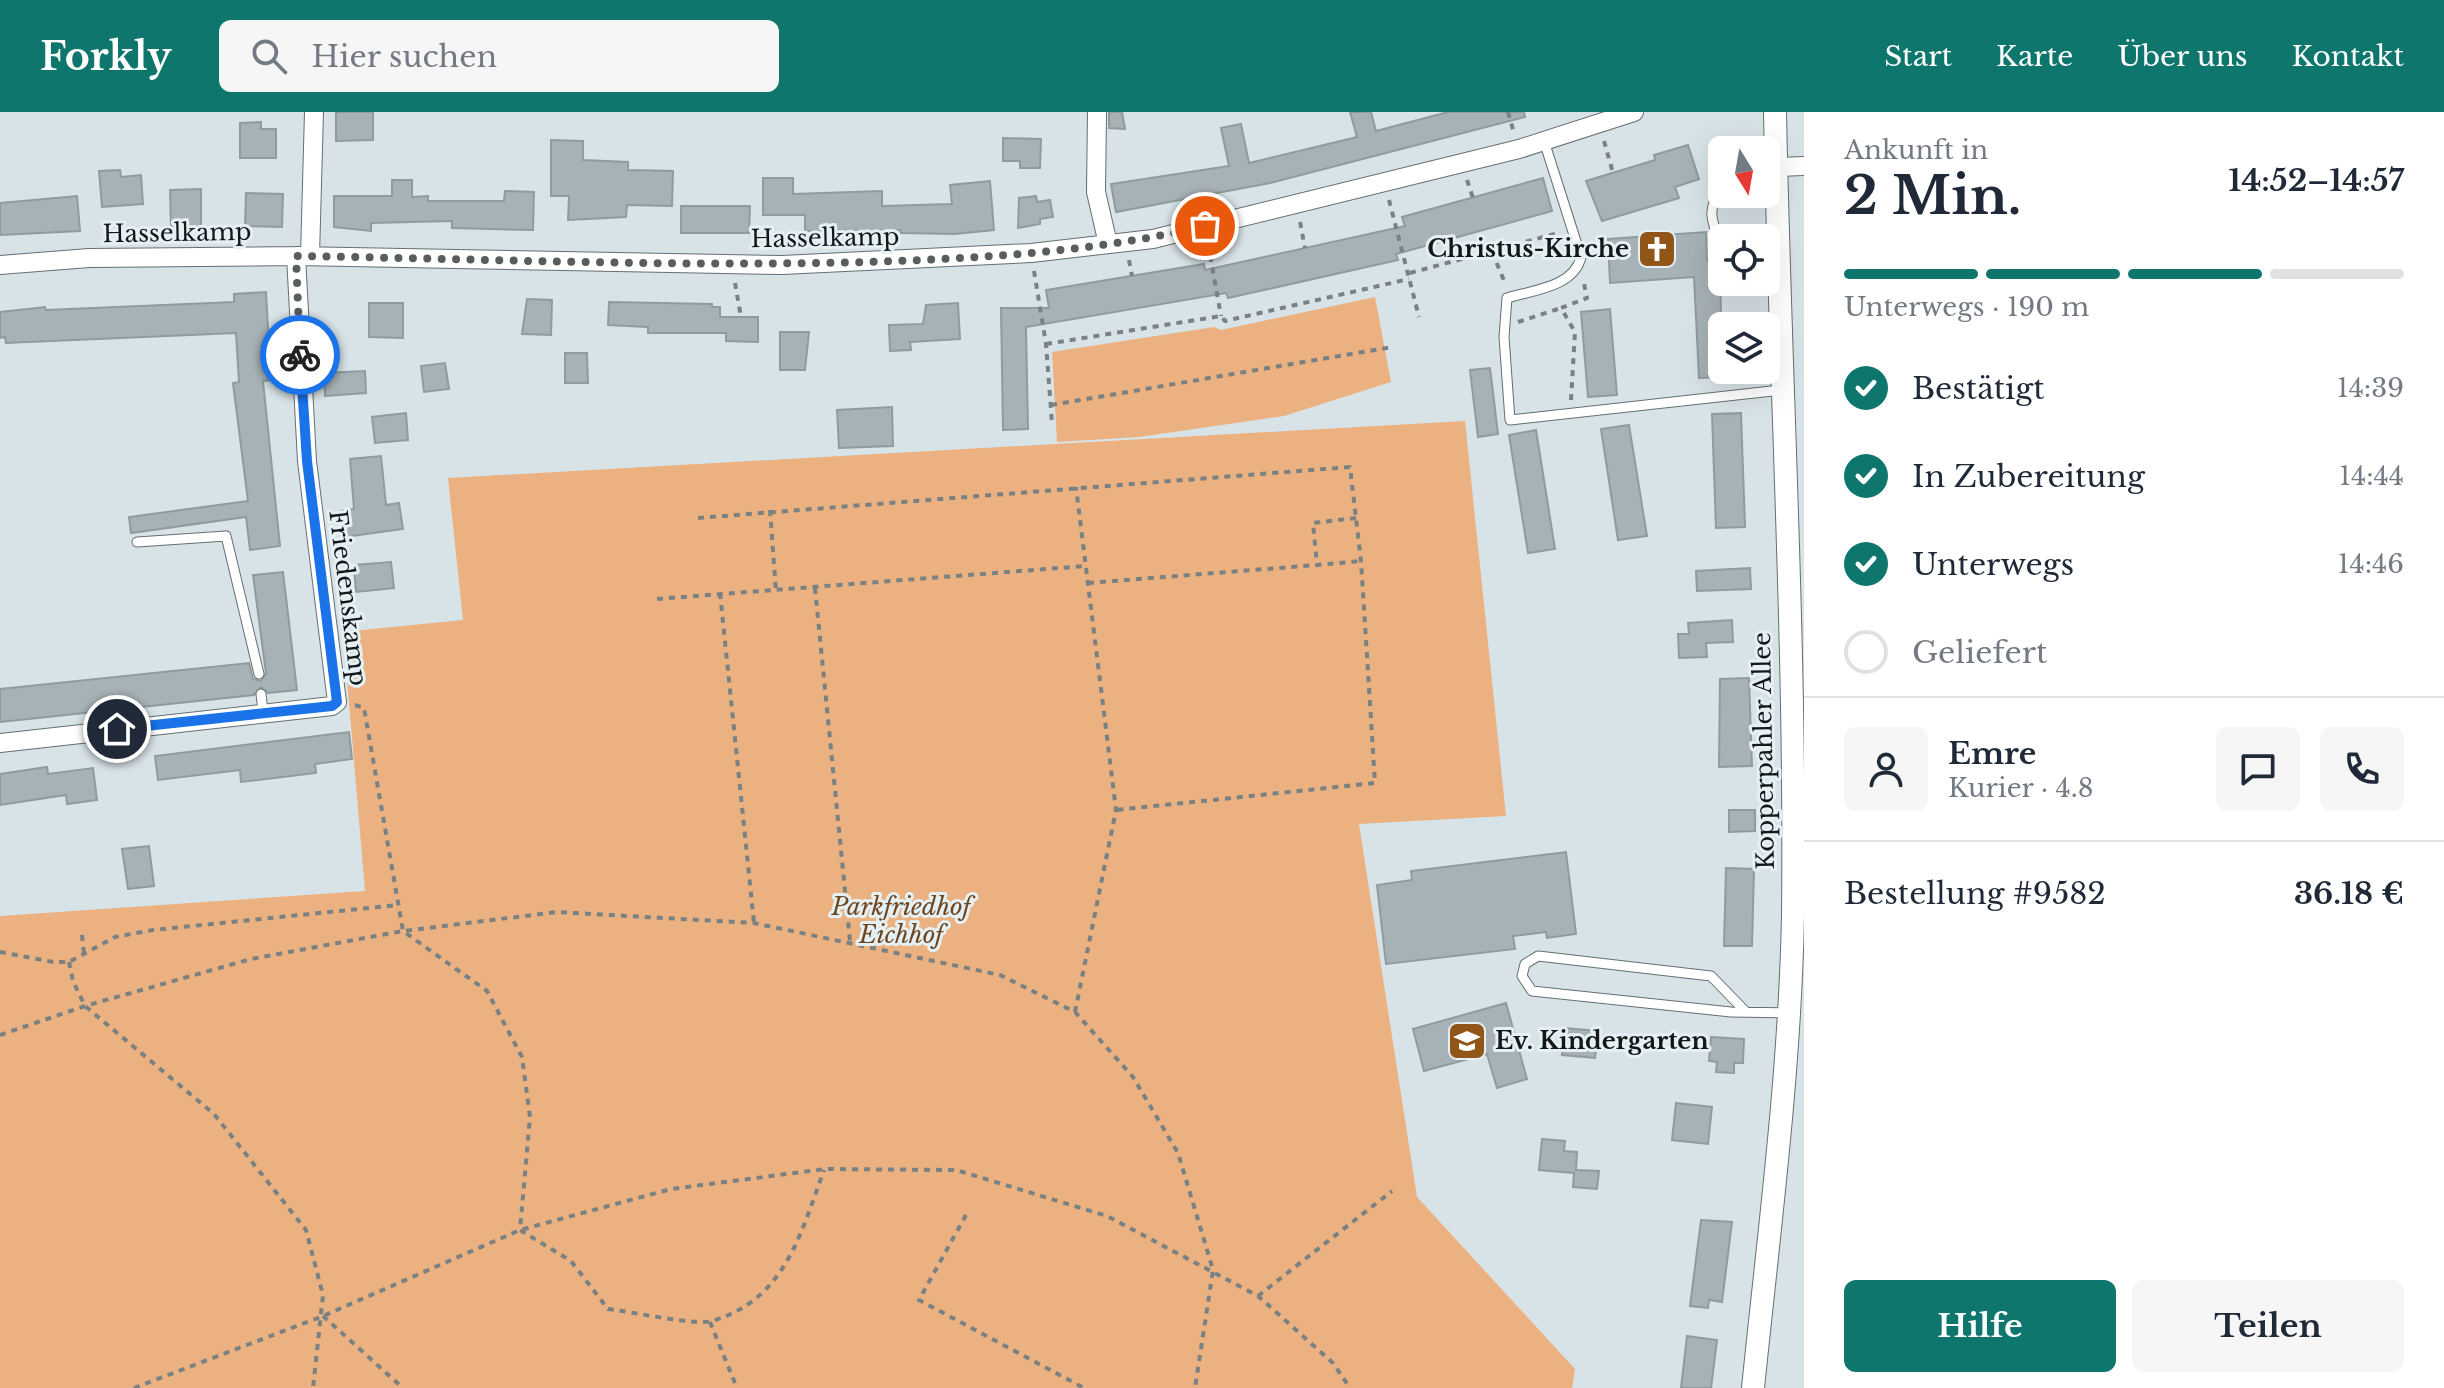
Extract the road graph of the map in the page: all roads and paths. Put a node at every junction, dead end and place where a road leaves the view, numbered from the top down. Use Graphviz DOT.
graph roads {
  1 [pos="314,112"];
  2 [pos="1097,112"];
  3 [pos="1634,112"];
  4 [pos="1775,112"];
  5 [pos="1599,123"];
  6 [pos="1774,136"];
  7 [pos="1544,141"];
  8 [pos="1804,166"];
  9 [pos="1613,173"];
  10 [pos="1780,177"];
  11 [pos="1384,182"];
  12 [pos="1296,204"];
  13 [pos="1775,208"];
  14 [pos="1205,226"];
  15 [pos="1572,229"];
  16 [pos="1108,244"];
  17 [pos="1305,248"];
  18 [pos="1492,251"];
  19 [pos="1031,253"];
  20 [pos="303,256"];
  21 [pos="0,265"];
  22 [pos="1578,270"];
  23 [pos="1410,276"];
  24 [pos="735,287"];
  25 [pos="1507,298"];
  26 [pos="1561,308"];
  27 [pos="1221,316"];
  28 [pos="741,317"];
  29 [pos="1419,317"];
  30 [pos="1505,323"];
  31 [pos="1046,344"];
  32 [pos="1392,347"];
  33 [pos="1785,389"];
  34 [pos="1051,405"];
  35 [pos="1570,414"];
  36 [pos="1052,423"];
  37 [pos="1076,487"];
  38 [pos="1796,500"];
  39 [pos="770,510"];
  40 [pos="698,518"];
  41 [pos="1356,518"];
  42 [pos="137,542"];
  43 [pos="1361,561"];
  44 [pos="1317,565"];
  45 [pos="1085,566"];
  46 [pos="1087,583"];
  47 [pos="815,588"];
  48 [pos="776,591"];
  49 [pos="720,593"];
  50 [pos="657,599"];
  51 [pos="259,674"];
  52 [pos="337,702"];
  53 [pos="0,743"];
  54 [pos="1116,810"];
  55 [pos="398,905"];
  56 [pos="1798,915"];
  57 [pos="754,923"];
  58 [pos="403,931"];
  59 [pos="82,935"];
  60 [pos="850,941"];
  61 [pos="0,952"];
  62 [pos="84,954"];
  63 [pos="69,962"];
  64 [pos="85,1006"];
  65 [pos="1075,1012"];
  66 [pos="1746,1012"];
  67 [pos="1789,1013"];
  68 [pos="0,1035"];
  69 [pos="825,1169"];
  70 [pos="1392,1191"];
  71 [pos="966,1215"];
  72 [pos="520,1230"];
  73 [pos="1213,1270"];
  74 [pos="1258,1296"];
  75 [pos="323,1316"];
  76 [pos="710,1322"];
  77 [pos="134,1388"];
  78 [pos="313,1388"];
  79 [pos="403,1388"];
  80 [pos="737,1388"];
  81 [pos="1084,1388"];
  82 [pos="1195,1388"];
  83 [pos="1350,1388"];
  84 [pos="1753,1388"];
  1 -- 20 [label="street, Friedenskamp"];
  2 -- 16 [label="street"];
  3 -- 5 [label="street, Hasselkamp"];
  4 -- 6 [label="street, Kopperpahler Allee"];
  5 -- 7 [label="street, Hasselkamp"];
  5 -- 9 [label="path"];
  7 -- 11 [label="street, Hasselkamp"];
  7 -- 15 [label="lane"];
  8 -- 10 [label="street"];
  11 -- 12 [label="street, Hasselkamp"];
  11 -- 23 [label="path"];
  12 -- 14 [label="street, Hasselkamp"];
  12 -- 17 [label="path"];
  13 -- 33 [label="street, Kopperpahler Allee"];
  14 -- 16 [label="street, Hasselkamp"];
  14 -- 27 [label="path"];
  15 -- 18 [label="path"];
  15 -- 22 [label="lane"];
  16 -- 19 [label="street, Hasselkamp"];
  18 -- 23 [label="path"];
  18 -- 25 [label="path"];
  19 -- 20 [label="street, Hasselkamp"];
  19 -- 31 [label="path"];
  20 -- 21 [label="street, Hasselkamp"];
  20 -- 52 [label="street, Friedenskamp"];
  22 -- 25 [label="lane"];
  22 -- 26 [label="path"];
  23 -- 27 [label="path"];
  23 -- 29 [label="path"];
  24 -- 28 [label="path"];
  25 -- 30 [label="lane"];
  26 -- 30 [label="path"];
  26 -- 35 [label="path"];
  27 -- 31 [label="path"];
  30 -- 35 [label="lane"];
  31 -- 34 [label="path"];
  32 -- 34 [label="path"];
  33 -- 35 [label="lane"];
  33 -- 38 [label="street, Kopperpahler Allee"];
  34 -- 36 [label="path"];
  37 -- 39 [label="path"];
  37 -- 41 [label="path"];
  37 -- 45 [label="path"];
  38 -- 56 [label="street, Kopperpahler Allee"];
  39 -- 40 [label="path"];
  39 -- 48 [label="path"];
  41 -- 43 [label="path"];
  41 -- 44 [label="path"];
  42 -- 51 [label="lane"];
  43 -- 44 [label="path"];
  43 -- 54 [label="path"];
  44 -- 46 [label="path"];
  45 -- 46 [label="path"];
  45 -- 47 [label="path"];
  46 -- 54 [label="path"];
  47 -- 48 [label="path"];
  47 -- 60 [label="path"];
  48 -- 49 [label="path"];
  49 -- 50 [label="path"];
  49 -- 57 [label="path"];
  52 -- 53 [label="street, Friedenskamp"];
  52 -- 55 [label="path"];
  54 -- 65 [label="path"];
  55 -- 58 [label="path"];
  55 -- 62 [label="path"];
  56 -- 67 [label="street, Kopperpahler Allee"];
  57 -- 58 [label="path"];
  57 -- 60 [label="path"];
  58 -- 64 [label="path"];
  58 -- 72 [label="path"];
  59 -- 62 [label="path"];
  60 -- 65 [label="path"];
  61 -- 63 [label="path"];
  62 -- 63 [label="path"];
  63 -- 64 [label="path"];
  64 -- 68 [label="path"];
  64 -- 75 [label="path"];
  65 -- 73 [label="path"];
  66 -- 66 [label="lane"];
  66 -- 67 [label="lane"];
  67 -- 84 [label="street, Kopperpahler Allee"];
  69 -- 72 [label="path"];
  69 -- 73 [label="path"];
  69 -- 76 [label="path"];
  70 -- 74 [label="path"];
  71 -- 81 [label="path"];
  72 -- 75 [label="path"];
  72 -- 76 [label="path"];
  73 -- 74 [label="path"];
  73 -- 82 [label="path"];
  74 -- 83 [label="path"];
  75 -- 77 [label="path"];
  75 -- 78 [label="path"];
  75 -- 79 [label="path"];
  76 -- 80 [label="path"];
}
